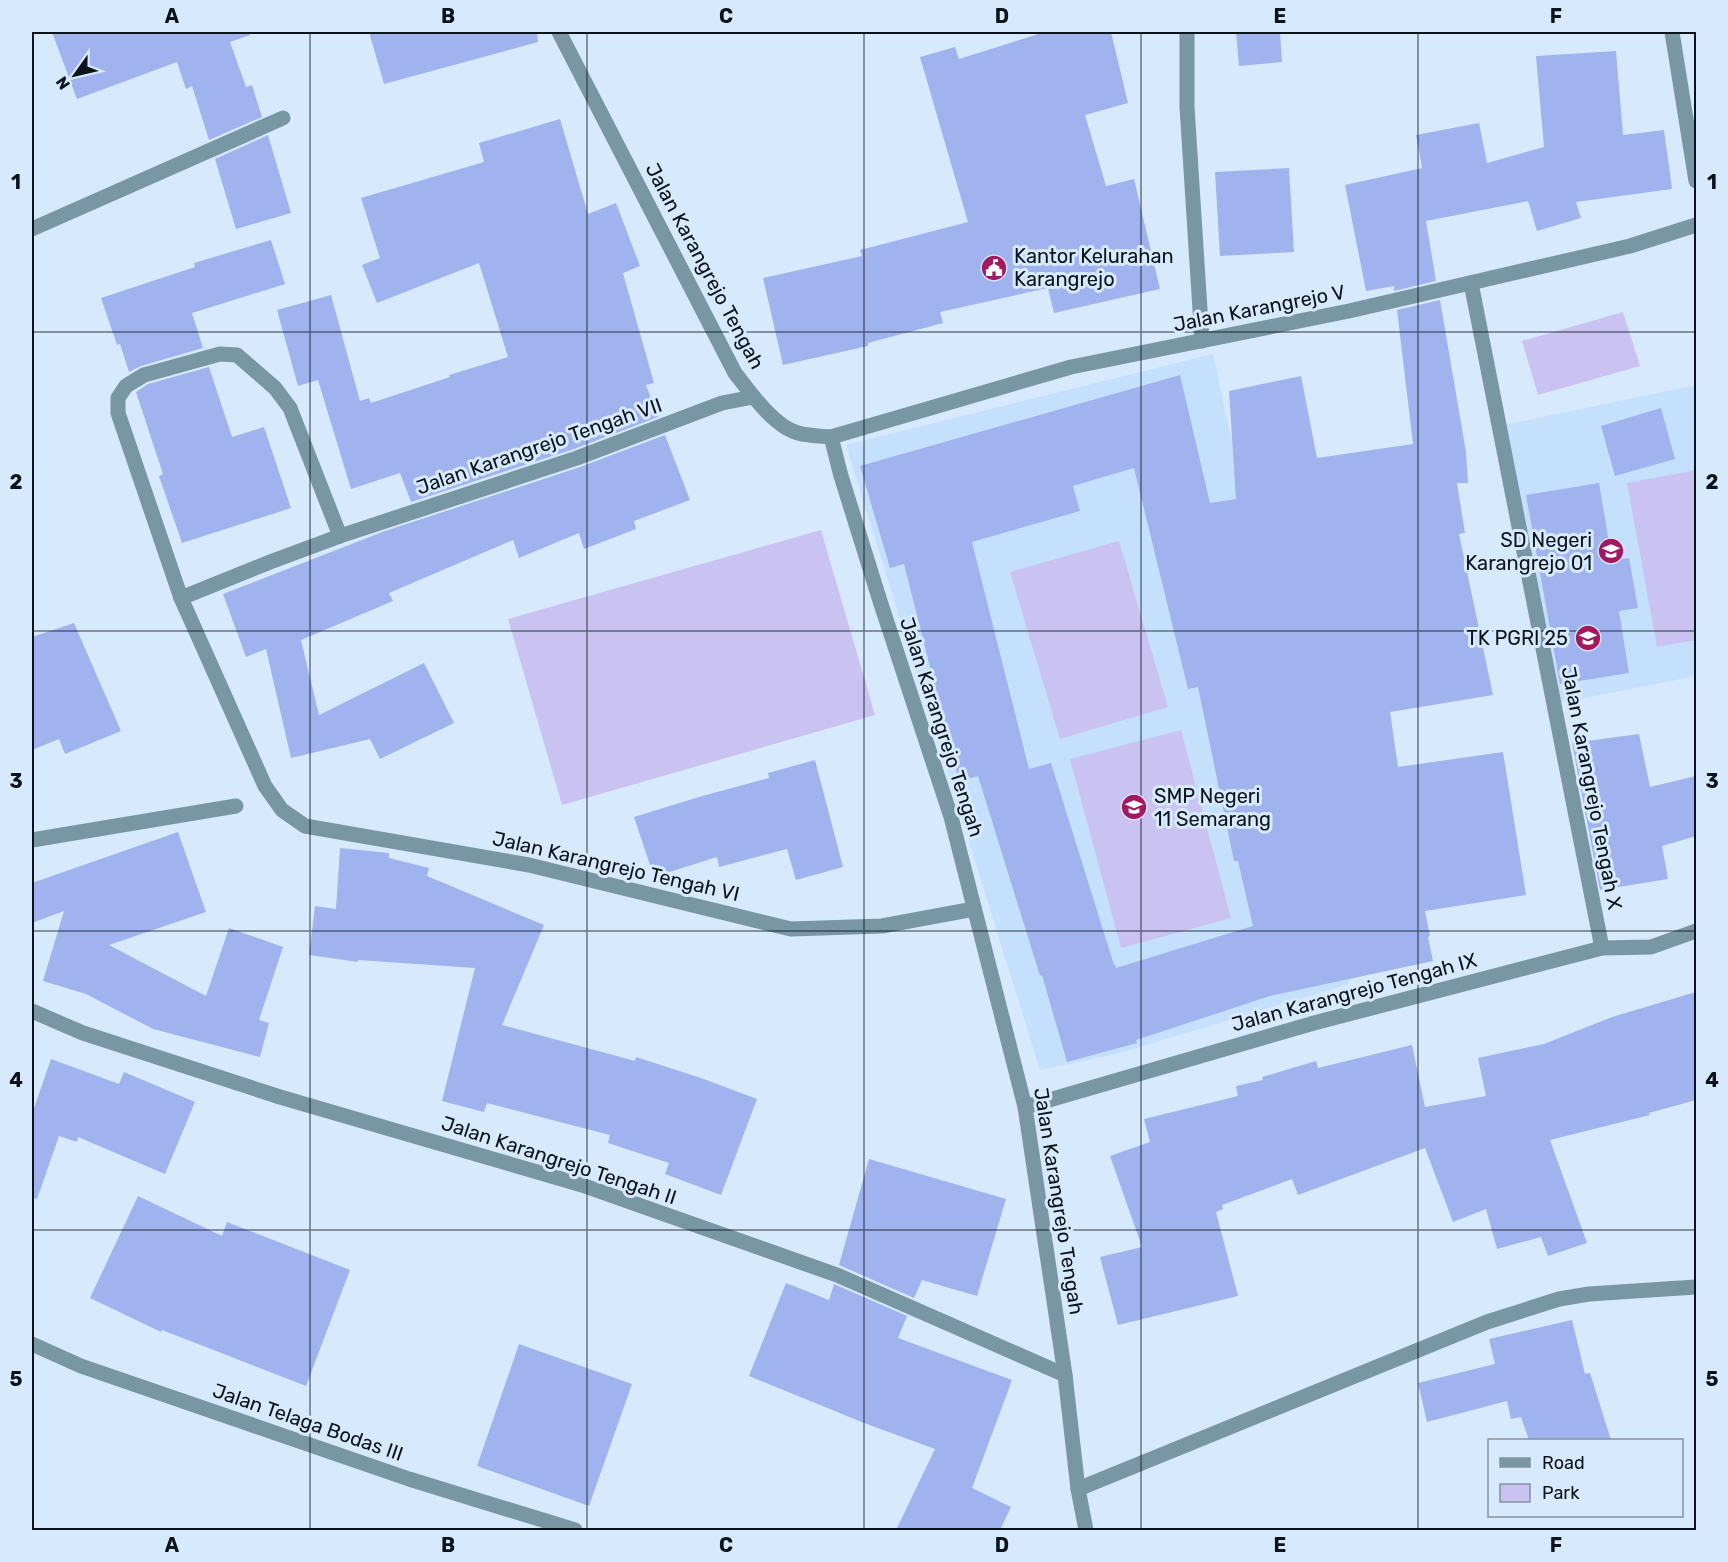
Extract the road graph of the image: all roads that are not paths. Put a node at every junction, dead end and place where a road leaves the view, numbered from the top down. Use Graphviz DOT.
graph roads {
  1 [pos="559,32"];
  2 [pos="1187,32"];
  3 [pos="1672,32"];
  4 [pos="283,118"];
  5 [pos="1696,181"];
  6 [pos="1696,225"];
  7 [pos="32,229"];
  8 [pos="1471,283"];
  9 [pos="1202,340"];
  10 [pos="753,397"];
  11 [pos="831,437"];
  12 [pos="340,536"];
  13 [pos="181,598"];
  14 [pos="236,806"];
  15 [pos="32,840"];
  16 [pos="974,909"];
  17 [pos="1696,932"];
  18 [pos="1602,948"];
  19 [pos="32,1011"];
  20 [pos="1025,1107"];
  21 [pos="1696,1287"];
  22 [pos="32,1344"];
  23 [pos="1065,1375"];
  24 [pos="1078,1489"];
  25 [pos="575,1530"];
  26 [pos="1086,1530"];
  1 -- 10 [label="street, Jalan Karangrejo Tengah"];
  2 -- 9 [label="street"];
  3 -- 5 [label="street"];
  4 -- 7 [label="street"];
  6 -- 8 [label="street, Jalan Karangrejo V"];
  8 -- 9 [label="street, Jalan Karangrejo V"];
  8 -- 18 [label="street, Jalan Karangrejo Tengah X"];
  9 -- 11 [label="street, Jalan Karangrejo V"];
  10 -- 11 [label="street, Jalan Karangrejo Tengah"];
  10 -- 12 [label="street, Jalan Karangrejo Tengah VII"];
  11 -- 16 [label="street, Jalan Karangrejo Tengah"];
  12 -- 13 [label="street, Jalan Karangrejo Tengah VII"];
  12 -- 13 [label="street"];
  13 -- 16 [label="street, Jalan Karangrejo Tengah VI"];
  14 -- 15 [label="street"];
  16 -- 20 [label="street, Jalan Karangrejo Tengah"];
  17 -- 18 [label="street, Jalan Karangrejo Tengah IX"];
  18 -- 20 [label="street, Jalan Karangrejo Tengah IX"];
  19 -- 23 [label="street, Jalan Karangrejo Tengah II"];
  20 -- 23 [label="street, Jalan Karangrejo Tengah"];
  21 -- 24 [label="street"];
  22 -- 25 [label="street, Jalan Telaga Bodas III"];
  23 -- 24 [label="street, Jalan Karangrejo Tengah"];
  24 -- 26 [label="street, Jalan Karangrejo Tengah"];
}
